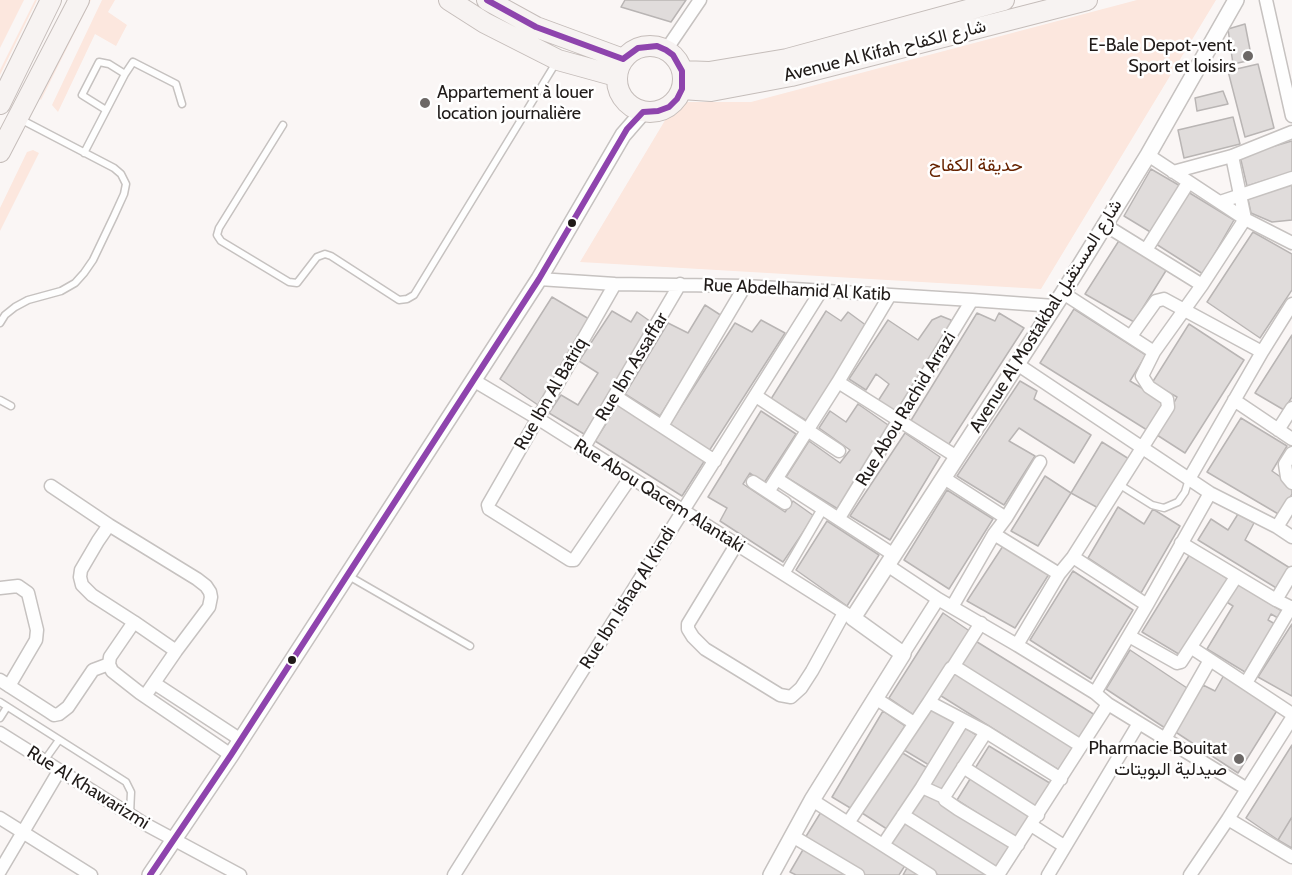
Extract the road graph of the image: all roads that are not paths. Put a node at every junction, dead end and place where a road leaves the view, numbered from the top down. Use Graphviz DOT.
graph roads {
  1 [pos="51,0"];
  2 [pos="79,0"];
  3 [pos="449,0"];
  4 [pos="488,0"];
  5 [pos="700,0"];
  6 [pos="1004,0"];
  7 [pos="1087,0"];
  8 [pos="1236,0"];
  9 [pos="1266,0"];
  10 [pos="666,50"];
  11 [pos="558,60"];
  12 [pos="620,67"];
  13 [pos="125,74"];
  14 [pos="682,80"];
  15 [pos="1289,87"];
  16 [pos="0,104"];
  17 [pos="182,104"];
  18 [pos="637,109"];
  19 [pos="106,110"];
  20 [pos="1292,116"];
  21 [pos="17,117"];
  22 [pos="283,125"];
  23 [pos="1292,132"];
  24 [pos="0,152"];
  25 [pos="84,153"];
  26 [pos="1148,155"];
  27 [pos="1232,156"];
  28 [pos="1173,172"];
  29 [pos="1292,178"];
  30 [pos="1188,183"];
  31 [pos="1241,194"];
  32 [pos="1220,202"];
  33 [pos="1245,219"];
  34 [pos="1105,225"];
  35 [pos="1292,243"];
  36 [pos="1146,250"];
  37 [pos="539,279"];
  38 [pos="615,284"];
  39 [pos="680,284"];
  40 [pos="1202,285"];
  41 [pos="745,286"];
  42 [pos="821,291"];
  43 [pos="1063,293"];
  44 [pos="890,294"];
  45 [pos="972,300"];
  46 [pos="1292,304"];
  47 [pos="1054,306"];
  48 [pos="1184,310"];
  49 [pos="0,323"];
  50 [pos="1131,336"];
  51 [pos="1154,352"];
  52 [pos="1262,352"];
  53 [pos="1017,364"];
  54 [pos="473,380"];
  55 [pos="838,382"];
  56 [pos="615,396"];
  57 [pos="756,396"];
  58 [pos="0,400"];
  59 [pos="1234,400"];
  60 [pos="11,406"];
  61 [pos="1292,408"];
  62 [pos="537,418"];
  63 [pos="899,420"];
  64 [pos="662,426"];
  65 [pos="808,430"];
  66 [pos="1278,430"];
  67 [pos="1292,439"];
  68 [pos="583,449"];
  69 [pos="1143,449"];
  70 [pos="839,451"];
  71 [pos="1292,453"];
  72 [pos="957,458"];
  73 [pos="715,461"];
  74 [pos="1040,462"];
  75 [pos="630,478"];
  76 [pos="944,478"];
  77 [pos="777,479"];
  78 [pos="1189,479"];
  79 [pos="753,482"];
  80 [pos="1292,483"];
  81 [pos="1119,485"];
  82 [pos="51,486"];
  83 [pos="768,492"];
  84 [pos="1210,493"];
  85 [pos="784,503"];
  86 [pos="1292,503"];
  87 [pos="823,508"];
  88 [pos="683,512"];
  89 [pos="839,518"];
  90 [pos="1006,518"];
  91 [pos="109,525"];
  92 [pos="1277,527"];
  93 [pos="994,534"];
  94 [pos="1292,537"];
  95 [pos="1181,543"];
  96 [pos="736,545"];
  97 [pos="1073,557"];
  98 [pos="891,560"];
  99 [pos="1292,573"];
  100 [pos="1059,574"];
  101 [pos="346,575"];
  102 [pos="784,575"];
  103 [pos="1236,577"];
  104 [pos="0,588"];
  105 [pos="938,599"];
  106 [pos="1276,600"];
  107 [pos="1147,605"];
  108 [pos="952,607"];
  109 [pos="1292,608"];
  110 [pos="848,615"];
  111 [pos="134,622"];
  112 [pos="981,623"];
  113 [pos="1129,636"];
  114 [pos="1017,645"];
  115 [pos="470,646"];
  116 [pos="1192,648"];
  117 [pos="176,651"];
  118 [pos="903,654"];
  119 [pos="1210,660"];
  120 [pos="109,664"];
  121 [pos="953,667"];
  122 [pos="5,683"];
  123 [pos="154,683"];
  124 [pos="1246,683"];
  125 [pos="1095,693"];
  126 [pos="145,696"];
  127 [pos="875,698"];
  128 [pos="0,702"];
  129 [pos="929,702"];
  130 [pos="1108,704"];
  131 [pos="7,707"];
  132 [pos="1292,716"];
  133 [pos="0,718"];
  134 [pos="963,720"];
  135 [pos="914,723"];
  136 [pos="1139,723"];
  137 [pos="986,732"];
  138 [pos="0,733"];
  139 [pos="1165,739"];
  140 [pos="59,740"];
  141 [pos="241,740"];
  142 [pos="1081,746"];
  143 [pos="231,755"];
  144 [pos="45,761"];
  145 [pos="963,767"];
  146 [pos="59,771"];
  147 [pos="1060,779"];
  148 [pos="922,787"];
  149 [pos="1247,789"];
  150 [pos="944,797"];
  151 [pos="812,800"];
  152 [pos="130,815"];
  153 [pos="903,815"];
  154 [pos="0,818"];
  155 [pos="1228,819"];
  156 [pos="1035,820"];
  157 [pos="848,823"];
  158 [pos="23,833"];
  159 [pos="794,837"];
  160 [pos="172,840"];
  161 [pos="883,845"];
  162 [pos="1018,845"];
  163 [pos="1064,846"];
  164 [pos="1292,857"];
  165 [pos="0,871"];
  166 [pos="776,873"];
  167 [pos="1050,874"];
  168 [pos="91,875"];
  169 [pos="150,875"];
  170 [pos="240,875"];
  171 [pos="454,875"];
  172 [pos="858,875"];
  173 [pos="930,875"];
  174 [pos="998,875"];
  175 [pos="1190,875"];
  1 -- 16 [label="main road"];
  2 -- 21 [label="main road"];
  3 -- 11 [label="main road"];
  4 -- 12 [label="main road"];
  5 -- 10 [label="street"];
  6 -- 14 [label="main road, Avenue Al Kifah شارع الكفاح"];
  7 -- 14 [label="main road, Avenue Al Kifah شارع الكفاح"];
  8 -- 26 [label="street, Avenue Al Mostakbal شارع المستقبل"];
  9 -- 15 [label="street"];
  10 -- 12 [label="main road"];
  10 -- 14 [label="main road"];
  11 -- 12 [label="main road"];
  11 -- 22 [label="lane"];
  12 -- 18 [label="main road"];
  13 -- 17 [label="lane"];
  13 -- 19 [label="lane"];
  13 -- 19 [label="lane"];
  14 -- 18 [label="main road"];
  15 -- 20 [label="street"];
  18 -- 37 [label="street"];
  19 -- 25 [label="lane"];
  21 -- 24 [label="main road"];
  21 -- 25 [label="lane"];
  23 -- 27 [label="street"];
  25 -- 49 [label="lane"];
  26 -- 28 [label="street"];
  26 -- 34 [label="street, Avenue Al Mostakbal شارع المستقبل"];
  27 -- 28 [label="street"];
  27 -- 31 [label="street"];
  28 -- 30 [label="street"];
  29 -- 31 [label="street"];
  30 -- 32 [label="street"];
  30 -- 36 [label="street"];
  31 -- 32 [label="street"];
  31 -- 33 [label="street"];
  32 -- 33 [label="street"];
  33 -- 35 [label="street"];
  33 -- 40 [label="street"];
  34 -- 36 [label="street"];
  34 -- 43 [label="street, Avenue Al Mostakbal شارع المستقبل"];
  36 -- 40 [label="street"];
  37 -- 38 [label="street, Rue Abdelhamid Al Katib"];
  37 -- 54 [label="street"];
  38 -- 39 [label="street, Rue Abdelhamid Al Katib"];
  38 -- 62 [label="street, Rue Ibn Al Batriq"];
  39 -- 41 [label="street, Rue Abdelhamid Al Katib"];
  39 -- 56 [label="street, Rue Ibn Assaffar"];
  40 -- 48 [label="street"];
  41 -- 42 [label="street, Rue Abdelhamid Al Katib"];
  41 -- 64 [label="street"];
  42 -- 44 [label="street, Rue Abdelhamid Al Katib"];
  42 -- 57 [label="street, Rue Ibn Ishaq Al Kindi"];
  43 -- 47 [label="street, Avenue Al Mostakbal شارع المستقبل"];
  43 -- 50 [label="street"];
  44 -- 45 [label="street, Rue Abdelhamid Al Katib"];
  44 -- 55 [label="street"];
  45 -- 47 [label="street, Rue Abdelhamid Al Katib"];
  45 -- 63 [label="street, Rue Abou Rachid Arrazi"];
  46 -- 52 [label="street"];
  47 -- 53 [label="street, Avenue Al Mostakbal شارع المستقبل"];
  48 -- 50 [label="street"];
  48 -- 51 [label="street"];
  48 -- 52 [label="street"];
  50 -- 51 [label="street"];
  51 -- 69 [label="street"];
  52 -- 59 [label="street"];
  53 -- 69 [label="street"];
  53 -- 72 [label="street, Avenue Al Mostakbal شارع المستقبل"];
  54 -- 62 [label="street, Rue Abou Qacem Alantaki"];
  54 -- 101 [label="street"];
  55 -- 63 [label="street"];
  55 -- 65 [label="street"];
  56 -- 64 [label="street"];
  56 -- 68 [label="street, Rue Ibn Assaffar"];
  57 -- 65 [label="street"];
  57 -- 73 [label="street, Rue Ibn Ishaq Al Kindi"];
  58 -- 60 [label="lane"];
  59 -- 66 [label="street"];
  59 -- 78 [label="street"];
  61 -- 66 [label="street"];
  62 -- 68 [label="street, Rue Abou Qacem Alantaki"];
  62 -- 75 [label="street, Rue Ibn Al Batriq"];
  63 -- 72 [label="street"];
  63 -- 89 [label="street, Rue Abou Rachid Arrazi"];
  64 -- 73 [label="street"];
  65 -- 70 [label="street"];
  65 -- 77 [label="street"];
  66 -- 67 [label="street"];
  68 -- 75 [label="street, Rue Abou Qacem Alantaki"];
  69 -- 78 [label="street"];
  69 -- 81 [label="street"];
  71 -- 80 [label="street"];
  72 -- 76 [label="street, Avenue Al Mostakbal شارع المستقبل"];
  73 -- 88 [label="street, Rue Ibn Ishaq Al Kindi"];
  74 -- 90 [label="street"];
  75 -- 88 [label="street, Rue Abou Qacem Alantaki"];
  76 -- 90 [label="street"];
  76 -- 98 [label="street, Avenue Al Mostakbal شارع المستقبل"];
  77 -- 83 [label="street"];
  77 -- 87 [label="street"];
  78 -- 81 [label="lane"];
  78 -- 84 [label="street"];
  79 -- 83 [label="street"];
  81 -- 97 [label="street"];
  82 -- 91 [label="street"];
  83 -- 85 [label="street"];
  84 -- 92 [label="street"];
  84 -- 95 [label="street"];
  86 -- 92 [label="street"];
  87 -- 89 [label="street"];
  87 -- 102 [label="street"];
  88 -- 96 [label="street, Rue Abou Qacem Alantaki"];
  88 -- 171 [label="street, Rue Ibn Ishaq Al Kindi"];
  89 -- 98 [label="street"];
  90 -- 93 [label="street"];
  91 -- 111 [label="street"];
  91 -- 117 [label="street"];
  92 -- 94 [label="street"];
  93 -- 100 [label="street"];
  93 -- 108 [label="street"];
  95 -- 103 [label="street"];
  95 -- 107 [label="street"];
  96 -- 102 [label="street, Rue Abou Qacem Alantaki"];
  96 -- 110 [label="street"];
  97 -- 100 [label="street"];
  97 -- 107 [label="street"];
  98 -- 105 [label="street"];
  98 -- 110 [label="street, Avenue Al Mostakbal شارع المستقبل"];
  99 -- 106 [label="street"];
  100 -- 114 [label="street"];
  101 -- 115 [label="lane"];
  101 -- 141 [label="street"];
  102 -- 110 [label="street, Rue Abou Qacem Alantaki"];
  103 -- 106 [label="street"];
  103 -- 116 [label="street"];
  104 -- 122 [label="street"];
  105 -- 108 [label="street"];
  105 -- 118 [label="street"];
  106 -- 109 [label="street"];
  107 -- 113 [label="street"];
  108 -- 112 [label="street"];
  109 -- 124 [label="street"];
  110 -- 118 [label="street, Rue Abou Qacem Alantaki"];
  111 -- 117 [label="street"];
  111 -- 120 [label="street"];
  112 -- 114 [label="street"];
  112 -- 121 [label="street"];
  113 -- 116 [label="street"];
  113 -- 125 [label="street"];
  114 -- 125 [label="street"];
  116 -- 119 [label="street"];
  117 -- 123 [label="street"];
  118 -- 127 [label="street"];
  119 -- 124 [label="street"];
  119 -- 139 [label="street"];
  120 -- 122 [label="street"];
  120 -- 126 [label="street"];
  121 -- 129 [label="street"];
  121 -- 142 [label="street"];
  123 -- 126 [label="street"];
  123 -- 141 [label="street"];
  124 -- 132 [label="street"];
  125 -- 130 [label="street"];
  126 -- 143 [label="street"];
  127 -- 135 [label="street"];
  127 -- 151 [label="street"];
  128 -- 131 [label="lane"];
  129 -- 134 [label="street"];
  129 -- 135 [label="street"];
  130 -- 136 [label="street"];
  130 -- 142 [label="street"];
  131 -- 133 [label="lane"];
  131 -- 140 [label="lane"];
  132 -- 149 [label="street"];
  134 -- 137 [label="street"];
  134 -- 148 [label="street"];
  135 -- 157 [label="street"];
  136 -- 139 [label="street"];
  136 -- 163 [label="street"];
  137 -- 145 [label="street"];
  137 -- 147 [label="street"];
  138 -- 144 [label="street, Rue Al Khawarizmi"];
  139 -- 149 [label="street"];
  140 -- 144 [label="lane"];
  140 -- 152 [label="lane"];
  141 -- 143 [label="street"];
  142 -- 147 [label="street"];
  143 -- 160 [label="street"];
  144 -- 146 [label="street, Rue Al Khawarizmi"];
  145 -- 150 [label="street"];
  145 -- 156 [label="street"];
  146 -- 152 [label="street, Rue Al Khawarizmi"];
  146 -- 158 [label="street"];
  147 -- 156 [label="street"];
  148 -- 150 [label="street"];
  148 -- 153 [label="street"];
  149 -- 155 [label="street"];
  150 -- 162 [label="street"];
  151 -- 157 [label="street"];
  151 -- 159 [label="street"];
  152 -- 160 [label="street, Rue Al Khawarizmi"];
  153 -- 161 [label="street"];
  153 -- 174 [label="street"];
  154 -- 158 [label="street"];
  155 -- 164 [label="street"];
  155 -- 175 [label="street"];
  156 -- 162 [label="street"];
  156 -- 163 [label="street"];
  157 -- 161 [label="street"];
  158 -- 165 [label="street"];
  158 -- 168 [label="street"];
  159 -- 166 [label="street"];
  159 -- 172 [label="street"];
  160 -- 169 [label="street"];
  160 -- 170 [label="street, Rue Al Khawarizmi"];
  161 -- 173 [label="street"];
  162 -- 174 [label="street"];
  163 -- 167 [label="street"];
}
